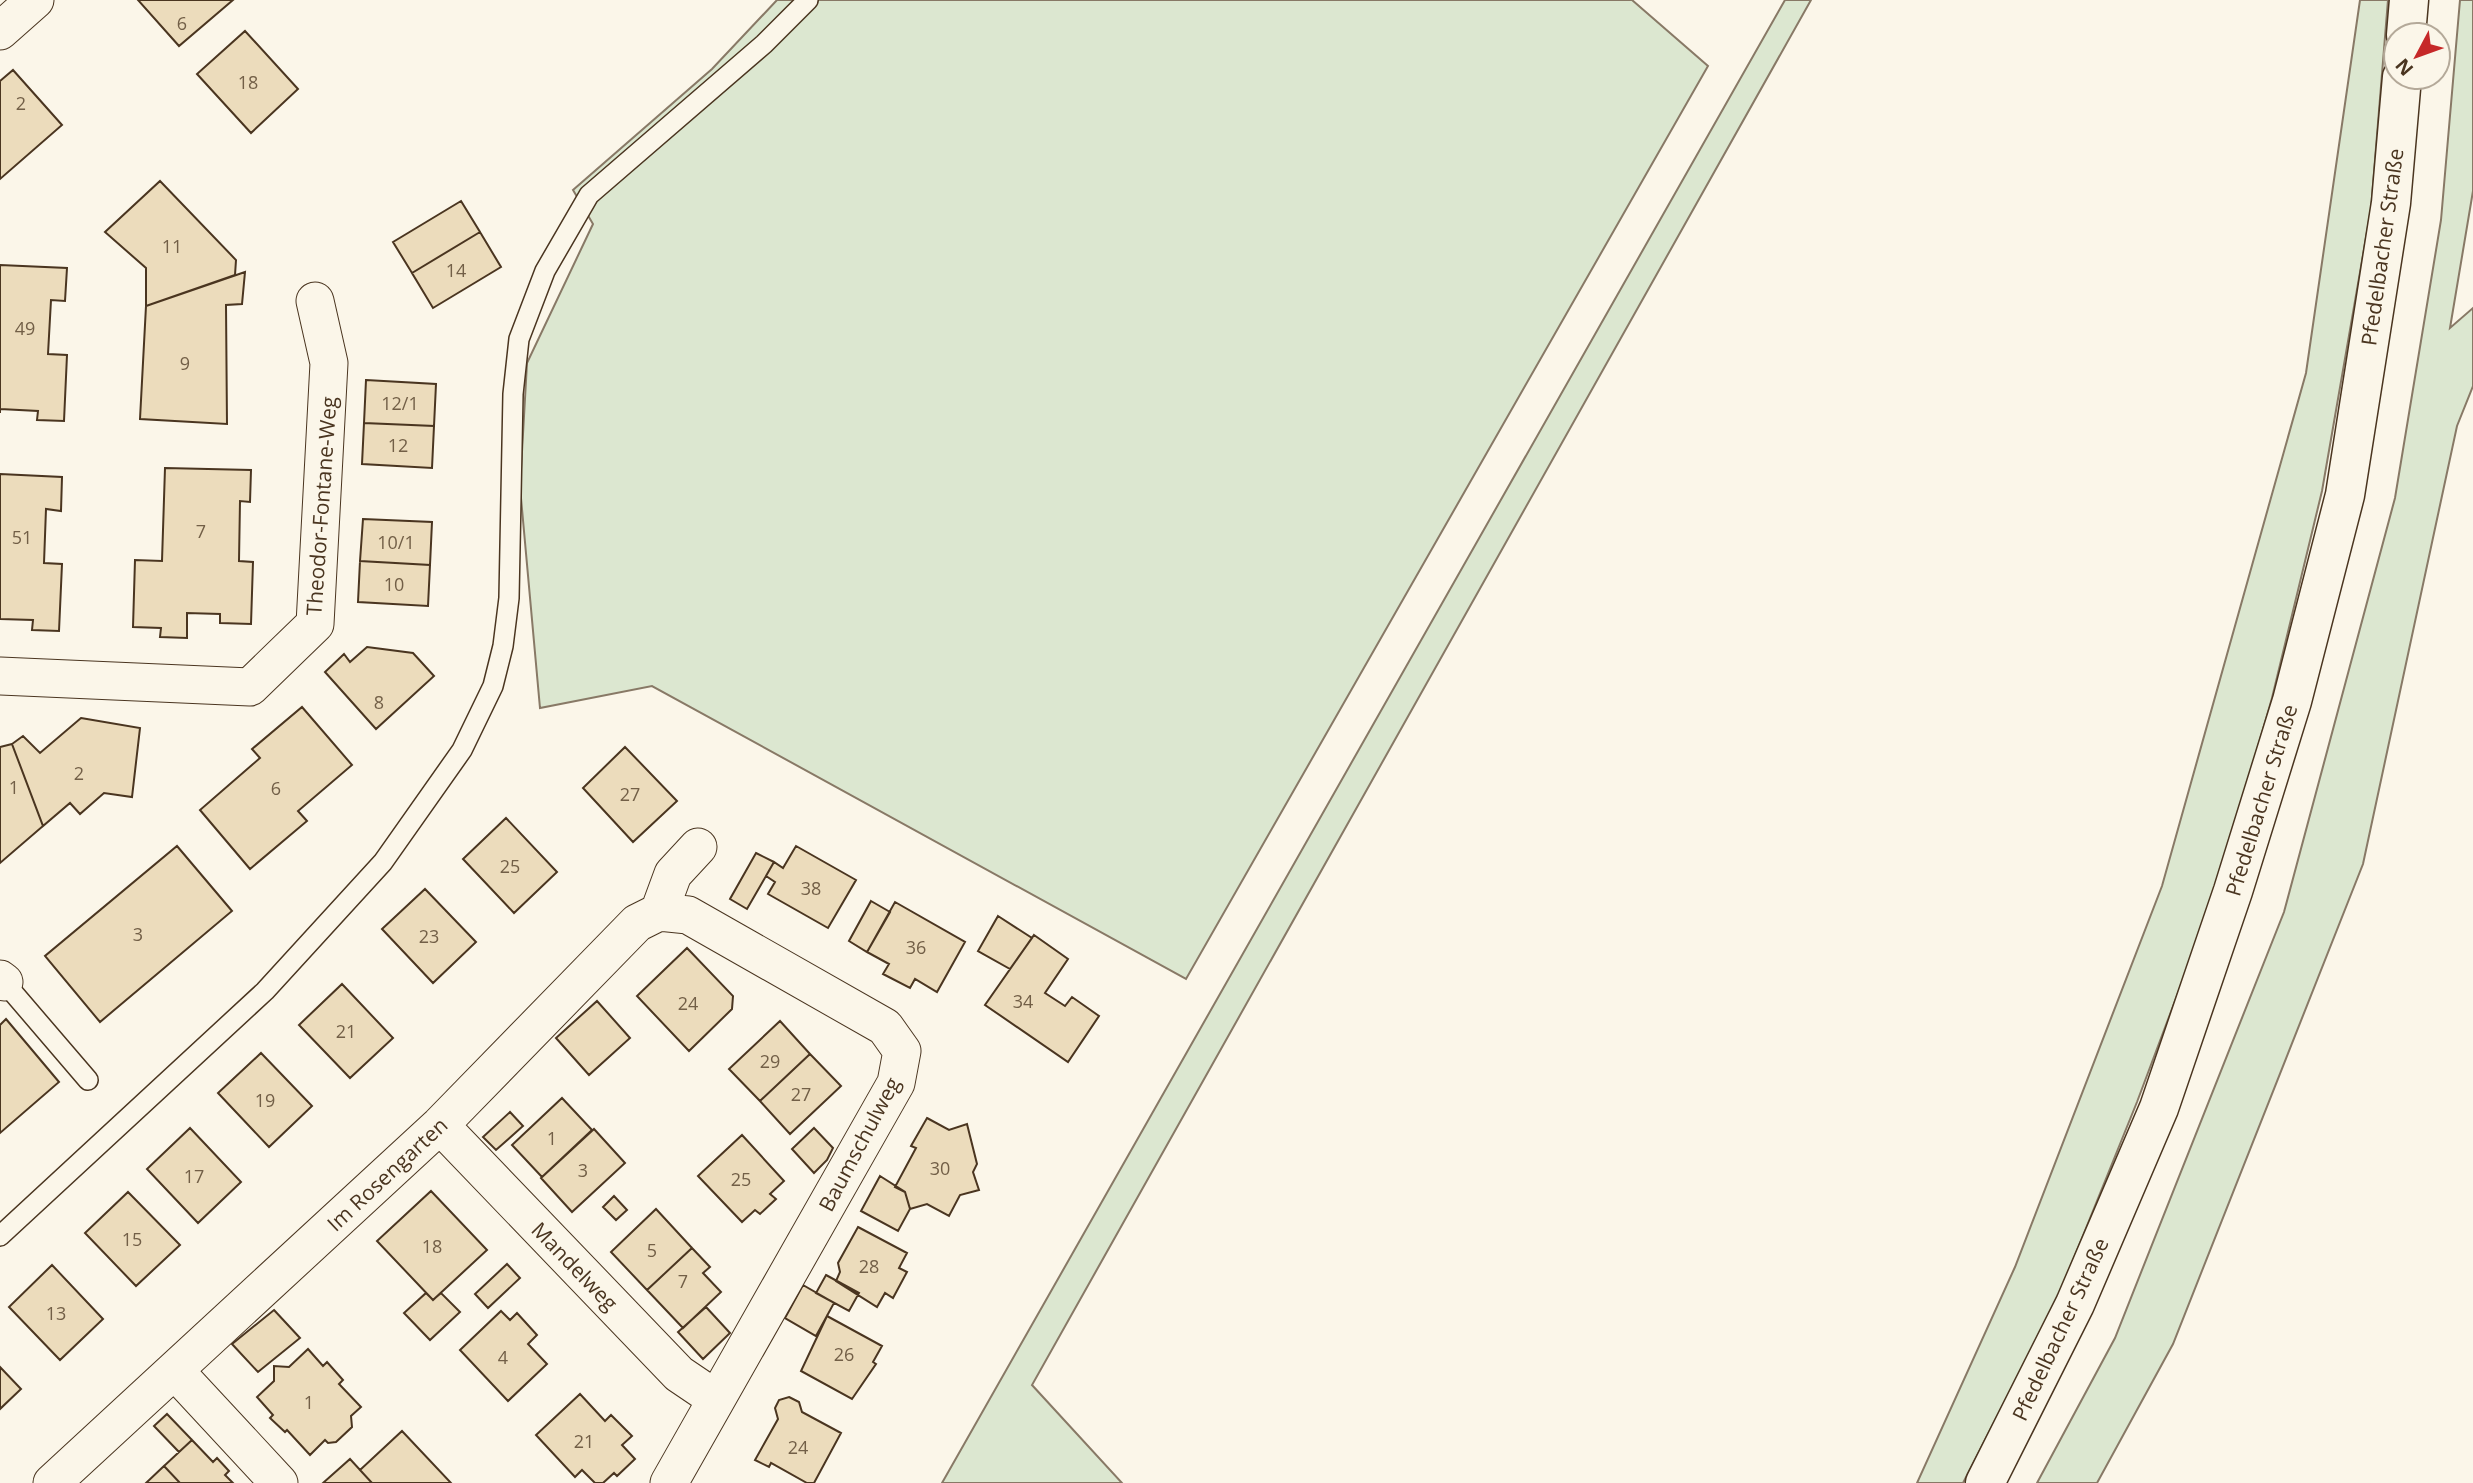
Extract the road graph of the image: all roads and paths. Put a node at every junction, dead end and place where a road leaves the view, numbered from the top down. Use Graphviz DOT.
graph roads {
  1 [pos="35,0"];
  2 [pos="808,0"];
  3 [pos="2409,0"];
  4 [pos="2407,21"];
  5 [pos="0,31"];
  6 [pos="2401,91"];
  7 [pos="315,301"];
  8 [pos="0,676"];
  9 [pos="698,848"];
  10 [pos="659,912"];
  11 [pos="2,981"];
  12 [pos="88,1080"];
  13 [pos="440,1125"];
  14 [pos="0,1237"];
  15 [pos="176,1372"];
  16 [pos="716,1399"];
  17 [pos="52,1483"];
  18 [pos="279,1483"];
  19 [pos="669,1483"];
  20 [pos="1985,1483"];
  1 -- 5 [label="street"];
  2 -- 14 [label="lane"];
  3 -- 4 [label="main road"];
  6 -- 20 [label="main road, Pfedelbacher Straße"];
  7 -- 8 [label="street, Theodor-Fontane-Weg"];
  9 -- 10 [label="street"];
  10 -- 13 [label="street, Im Rosengarten"];
  10 -- 16 [label="street, Baumschulweg"];
  11 -- 12 [label="lane"];
  13 -- 15 [label="street, Im Rosengarten"];
  13 -- 16 [label="street, Mandelweg"];
  15 -- 17 [label="street, Im Rosengarten"];
  15 -- 18 [label="street"];
  16 -- 19 [label="street, Baumschulweg"];
}
